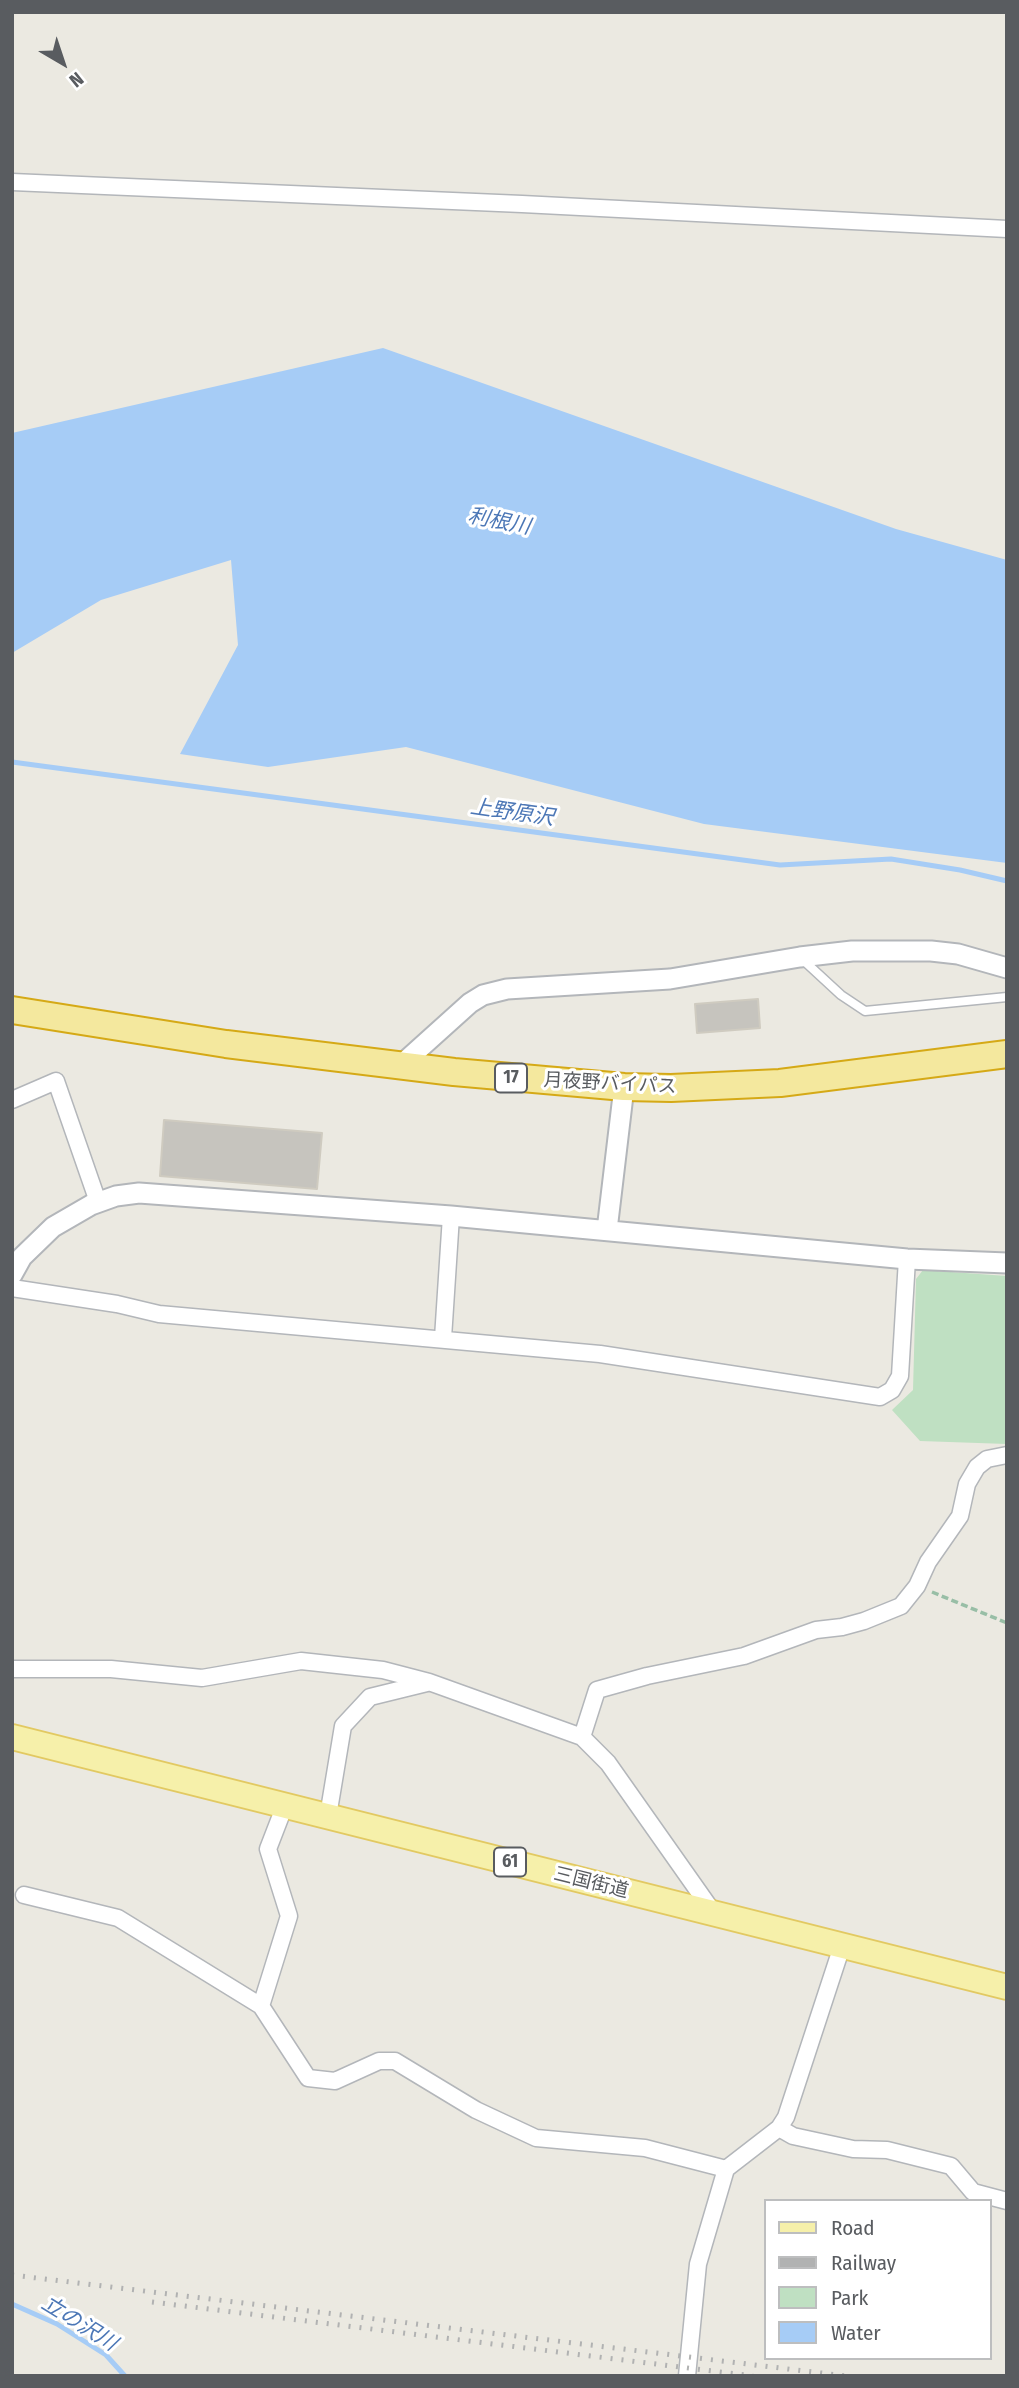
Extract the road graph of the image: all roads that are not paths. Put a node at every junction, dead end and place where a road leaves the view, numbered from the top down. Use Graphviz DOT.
graph roads {
  1 [pos="12,182"];
  2 [pos="1007,229"];
  3 [pos="800,957"];
  4 [pos="1007,968"];
  5 [pos="1007,998"];
  6 [pos="14,1015"];
  7 [pos="1007,1054"];
  8 [pos="400,1066"];
  9 [pos="624,1087"];
  10 [pos="12,1100"];
  11 [pos="98,1202"];
  12 [pos="451,1216"];
  13 [pos="607,1230"];
  14 [pos="907,1259"];
  15 [pos="1007,1263"];
  16 [pos="12,1275"];
  17 [pos="12,1287"];
  18 [pos="443,1338"];
  19 [pos="1007,1455"];
  20 [pos="12,1669"];
  21 [pos="429,1682"];
  22 [pos="12,1737"];
  23 [pos="582,1737"];
  24 [pos="285,1805"];
  25 [pos="328,1816"];
  26 [pos="24,1895"];
  27 [pos="713,1912"];
  28 [pos="842,1945"];
  29 [pos="1007,1987"];
  30 [pos="261,2006"];
  31 [pos="779,2128"];
  32 [pos="726,2169"];
  33 [pos="1007,2202"];
  34 [pos="687,2376"];
  1 -- 2 [label="street"];
  3 -- 4 [label="street"];
  3 -- 5 [label="lane"];
  3 -- 8 [label="street"];
  6 -- 8 [label="highway, 月夜野バイパス / 17"];
  7 -- 9 [label="highway, 月夜野バイパス / 17"];
  8 -- 9 [label="highway, 月夜野バイパス / 17"];
  9 -- 13 [label="street"];
  10 -- 11 [label="street"];
  11 -- 12 [label="street"];
  11 -- 16 [label="street"];
  12 -- 13 [label="street"];
  12 -- 18 [label="street"];
  13 -- 14 [label="street"];
  14 -- 15 [label="street"];
  14 -- 18 [label="street"];
  17 -- 18 [label="street"];
  19 -- 23 [label="street"];
  20 -- 21 [label="street"];
  21 -- 23 [label="street"];
  21 -- 25 [label="street"];
  22 -- 24 [label="main road, 三国街道 / 61"];
  23 -- 27 [label="street"];
  24 -- 25 [label="main road, 三国街道 / 61"];
  24 -- 30 [label="street"];
  25 -- 27 [label="main road, 三国街道 / 61"];
  26 -- 30 [label="street"];
  27 -- 28 [label="main road, 三国街道 / 61"];
  28 -- 29 [label="main road, 三国街道 / 61"];
  28 -- 31 [label="street"];
  30 -- 32 [label="street"];
  31 -- 32 [label="street"];
  31 -- 33 [label="street"];
  32 -- 34 [label="street"];
}
